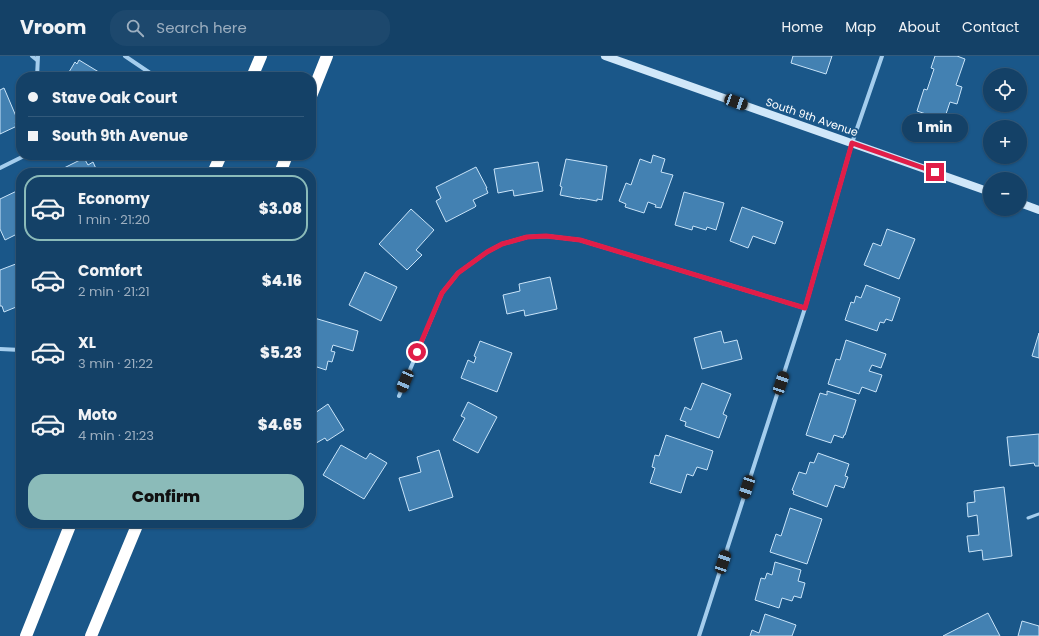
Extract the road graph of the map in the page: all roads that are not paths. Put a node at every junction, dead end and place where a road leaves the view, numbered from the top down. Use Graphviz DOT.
graph roads {
  1 [pos="32,56"];
  2 [pos="125,56"];
  3 [pos="261,56"];
  4 [pos="327,56"];
  5 [pos="605,56"];
  6 [pos="882,56"];
  7 [pos="37,58"];
  8 [pos="37,72"];
  9 [pos="149,72"];
  10 [pos="254,72"];
  11 [pos="316,84"];
  12 [pos="852,143"];
  13 [pos="16,160"];
  14 [pos="0,168"];
  15 [pos="983,190"];
  16 [pos="1027,206"];
  17 [pos="1039,210"];
  18 [pos="805,308"];
  19 [pos="0,349"];
  20 [pos="16,350"];
  21 [pos="399,396"];
  22 [pos="1039,514"];
  23 [pos="1028,518"];
  24 [pos="70,528"];
  25 [pos="136,528"];
  26 [pos="26,636"];
  27 [pos="91,636"];
  28 [pos="699,636"];
  1 -- 7 [label="street"];
  2 -- 9 [label="street"];
  3 -- 10 [label="highway"];
  4 -- 11 [label="highway"];
  5 -- 12 [label="street, South 9th Avenue"];
  6 -- 12 [label="street"];
  7 -- 8 [label="street"];
  12 -- 15 [label="street, South 9th Avenue"];
  12 -- 18 [label="street"];
  13 -- 14 [label="street"];
  16 -- 17 [label="street"];
  18 -- 21 [label="street"];
  18 -- 28 [label="street"];
  19 -- 20 [label="street"];
  22 -- 23 [label="lane"];
  24 -- 26 [label="highway"];
  25 -- 27 [label="highway"];
}
